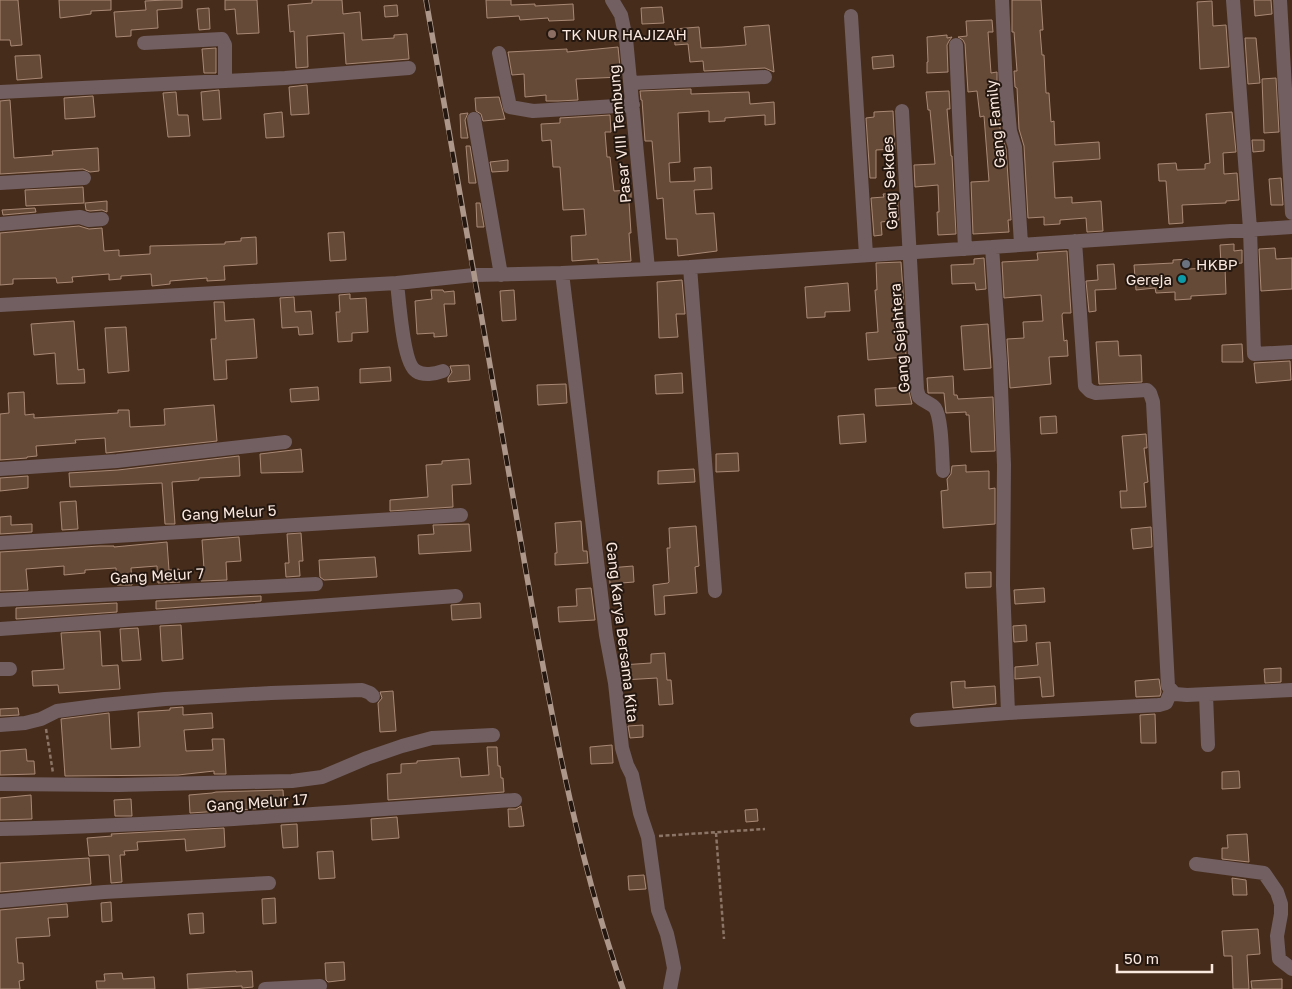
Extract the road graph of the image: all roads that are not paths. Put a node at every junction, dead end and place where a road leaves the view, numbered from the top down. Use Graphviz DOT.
graph roads {
  1 [pos="612,0"];
  2 [pos="1002,0"];
  3 [pos="1233,0"];
  4 [pos="1280,0"];
  5 [pos="851,16"];
  6 [pos="144,43"];
  7 [pos="956,45"];
  8 [pos="499,53"];
  9 [pos="409,68"];
  10 [pos="765,77"];
  11 [pos="225,81"];
  12 [pos="632,83"];
  13 [pos="0,92"];
  14 [pos="633,105"];
  15 [pos="902,111"];
  16 [pos="474,119"];
  17 [pos="84,178"];
  18 [pos="0,183"];
  19 [pos="1292,213"];
  20 [pos="102,218"];
  21 [pos="0,224"];
  22 [pos="1292,227"];
  23 [pos="1250,229"];
  24 [pos="1075,241"];
  25 [pos="1021,244"];
  26 [pos="992,247"];
  27 [pos="964,249"];
  28 [pos="909,252"];
  29 [pos="866,255"];
  30 [pos="690,266"];
  31 [pos="648,269"];
  32 [pos="562,273"];
  33 [pos="501,275"];
  34 [pos="397,283"];
  35 [pos="0,305"];
  36 [pos="1292,352"];
  37 [pos="443,371"];
  38 [pos="285,442"];
  39 [pos="0,469"];
  40 [pos="943,471"];
  41 [pos="461,515"];
  42 [pos="0,543"];
  43 [pos="316,584"];
  44 [pos="715,590"];
  45 [pos="456,596"];
  46 [pos="0,600"];
  47 [pos="0,629"];
  48 [pos="1292,690"];
  49 [pos="1171,691"];
  50 [pos="1206,695"];
  51 [pos="373,696"];
  52 [pos="1008,712"];
  53 [pos="917,720"];
  54 [pos="0,725"];
  55 [pos="493,735"];
  56 [pos="1208,745"];
  57 [pos="0,784"];
  58 [pos="515,800"];
  59 [pos="0,829"];
  60 [pos="1196,864"];
  61 [pos="269,883"];
  62 [pos="0,902"];
  63 [pos="1292,969"];
  64 [pos="320,986"];
  65 [pos="265,989"];
  66 [pos="670,989"];
  1 -- 12 [label="street, Pasar VIII Tembung"];
  2 -- 25 [label="street, Gang Family"];
  3 -- 23 [label="street"];
  4 -- 19 [label="street"];
  5 -- 29 [label="street"];
  6 -- 11 [label="street"];
  7 -- 27 [label="street"];
  8 -- 14 [label="street"];
  9 -- 11 [label="street"];
  10 -- 12 [label="street"];
  11 -- 13 [label="street"];
  12 -- 14 [label="street, Pasar VIII Tembung"];
  14 -- 31 [label="street, Pasar VIII Tembung"];
  15 -- 28 [label="street, Gang Sekdes"];
  16 -- 33 [label="street"];
  17 -- 18 [label="street"];
  20 -- 21 [label="street"];
  22 -- 23 [label="street"];
  23 -- 24 [label="street"];
  23 -- 36 [label="street"];
  24 -- 25 [label="street"];
  24 -- 49 [label="street"];
  25 -- 26 [label="street"];
  26 -- 27 [label="street"];
  26 -- 52 [label="street"];
  27 -- 28 [label="street"];
  28 -- 29 [label="street"];
  28 -- 40 [label="street, Gang Sejahtera"];
  29 -- 30 [label="street"];
  30 -- 31 [label="street"];
  30 -- 44 [label="street"];
  31 -- 32 [label="street"];
  32 -- 33 [label="street"];
  32 -- 66 [label="street, Gang Karya Bersama Kita"];
  33 -- 34 [label="street"];
  34 -- 35 [label="street"];
  34 -- 37 [label="street"];
  38 -- 39 [label="street"];
  41 -- 42 [label="street, Gang Melur 5"];
  43 -- 46 [label="street, Gang Melur 7"];
  45 -- 47 [label="street"];
  48 -- 50 [label="street"];
  49 -- 50 [label="street"];
  49 -- 52 [label="street"];
  50 -- 56 [label="street"];
  51 -- 54 [label="street"];
  52 -- 53 [label="street"];
  55 -- 57 [label="street"];
  58 -- 59 [label="street, Gang Melur 17"];
  60 -- 63 [label="street"];
  61 -- 62 [label="street"];
  64 -- 65 [label="street"];
}
